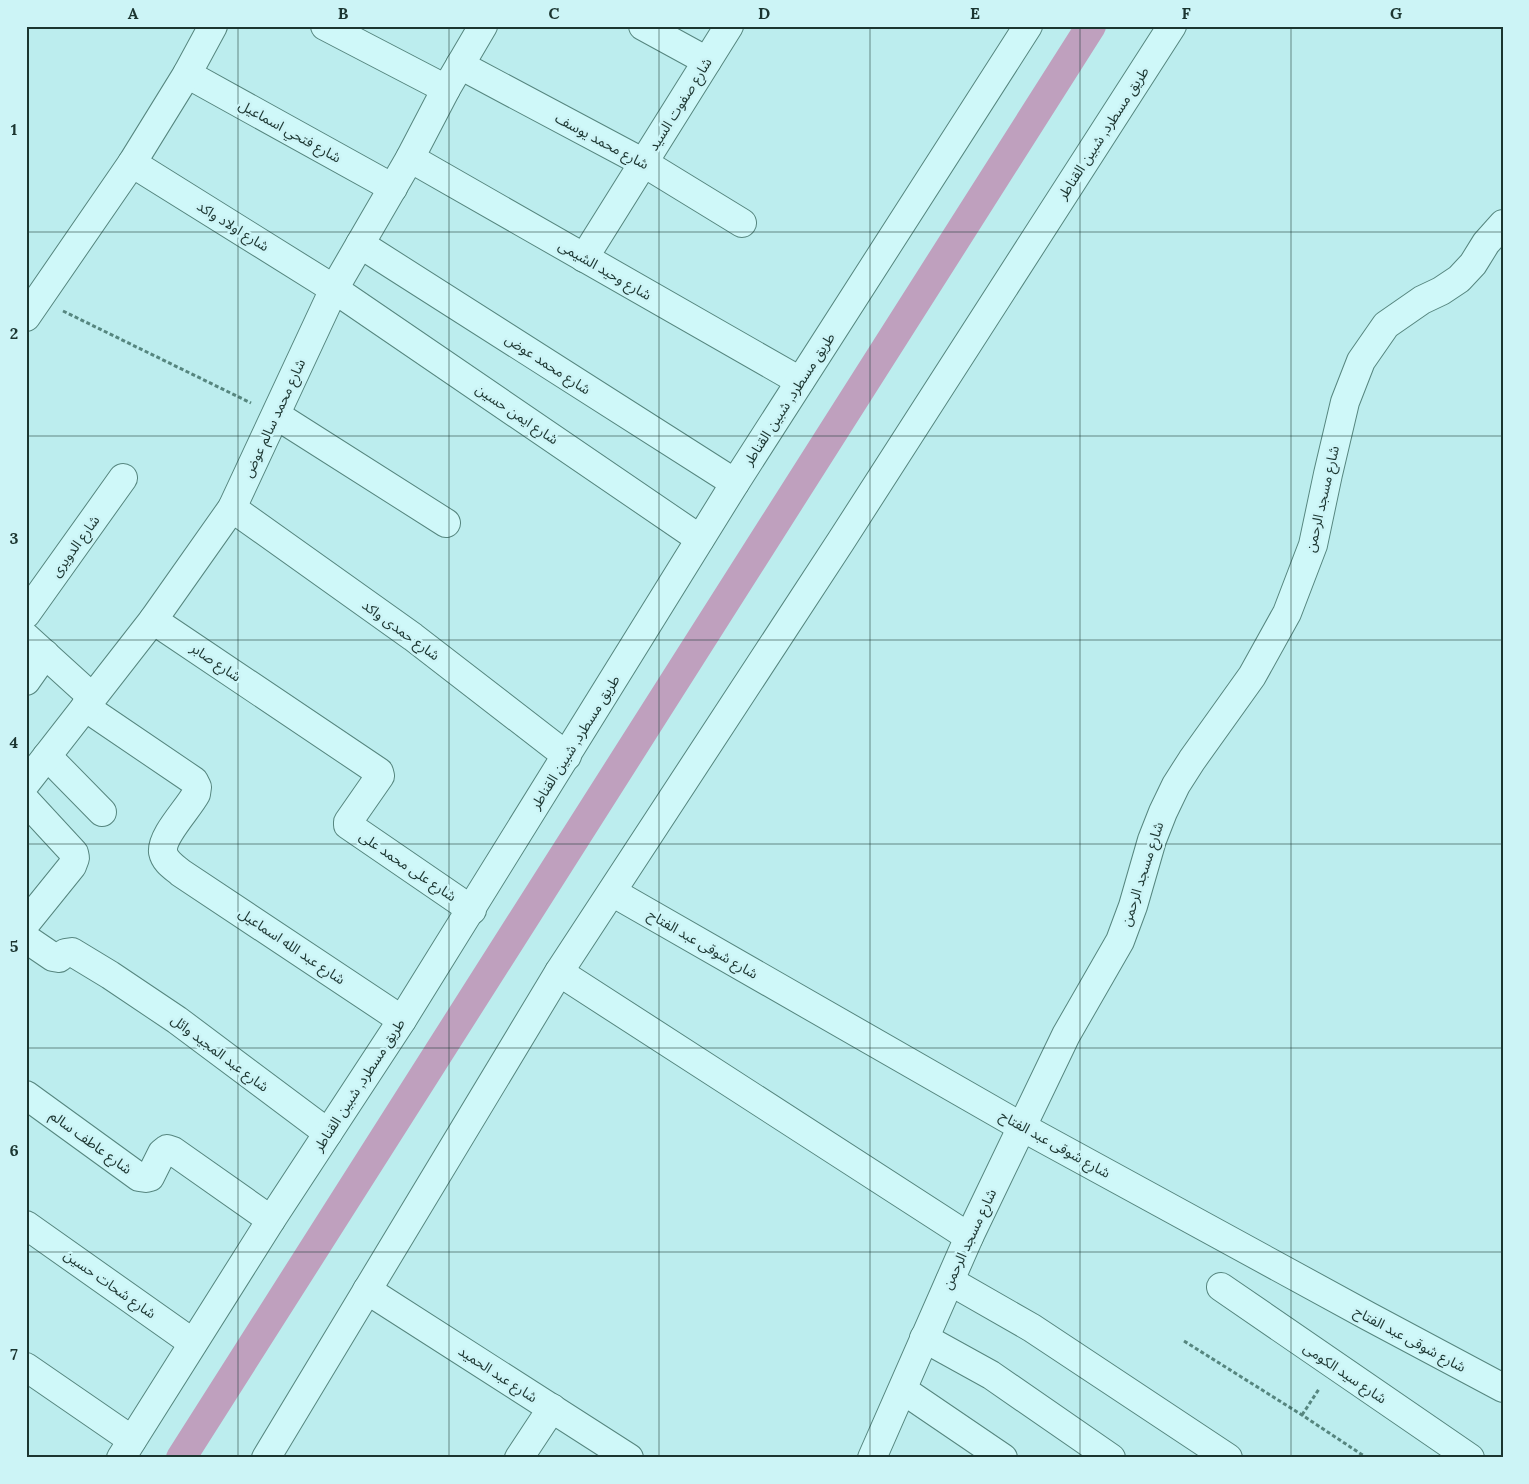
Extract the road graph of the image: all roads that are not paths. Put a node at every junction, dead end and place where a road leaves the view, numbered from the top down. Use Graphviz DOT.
graph roads {
  1 [pos="213,26"];
  2 [pos="324,26"];
  3 [pos="483,26"];
  4 [pos="643,26"];
  5 [pos="728,26"];
  6 [pos="1028,26"];
  7 [pos="1172,26"];
  8 [pos="707,61"];
  9 [pos="460,65"];
  10 [pos="186,74"];
  11 [pos="446,89"];
  12 [pos="410,158"];
  13 [pos="132,163"];
  14 [pos="644,163"];
  15 [pos="393,188"];
  16 [pos="742,223"];
  17 [pos="1503,224"];
  18 [pos="360,244"];
  19 [pos="584,258"];
  20 [pos="334,289"];
  21 [pos="32,308"];
  22 [pos="800,381"];
  23 [pos="276,415"];
  24 [pos="123,478"];
  25 [pos="735,483"];
  26 [pos="232,508"];
  27 [pos="446,523"];
  28 [pos="700,539"];
  29 [pos="26,614"];
  30 [pos="153,620"];
  31 [pos="35,646"];
  32 [pos="26,681"];
  33 [pos="88,702"];
  34 [pos="279,704"];
  35 [pos="48,756"];
  36 [pos="567,756"];
  37 [pos="26,784"];
  38 [pos="26,801"];
  39 [pos="102,812"];
  40 [pos="612,892"];
  41 [pos="472,910"];
  42 [pos="26,923"];
  43 [pos="26,937"];
  44 [pos="559,972"];
  45 [pos="402,1020"];
  46 [pos="26,1095"];
  47 [pos="1022,1127"];
  48 [pos="328,1133"];
  49 [pos="271,1220"];
  50 [pos="26,1225"];
  51 [pos="969,1237"];
  52 [pos="950,1281"];
  53 [pos="1221,1287"];
  54 [pos="368,1290"];
  55 [pos="924,1338"];
  56 [pos="193,1343"];
  57 [pos="26,1367"];
  58 [pos="1503,1388"];
  59 [pos="903,1390"];
  60 [pos="552,1408"];
  61 [pos="127,1449"];
  62 [pos="874,1457"];
  63 [pos="266,1458"];
  64 [pos="519,1458"];
  65 [pos="629,1458"];
  66 [pos="1003,1458"];
  67 [pos="1112,1458"];
  68 [pos="1228,1458"];
  69 [pos="1470,1458"];
  1 -- 10 [label="street"];
  2 -- 11 [label="street"];
  3 -- 9 [label="street, شارع محمد سالم عوض"];
  4 -- 8 [label="street"];
  5 -- 8 [label="street, شارع صفوت السيد"];
  6 -- 22 [label="street, طريق مسطرد, شبين القناطر"];
  7 -- 40 [label="street, طريق مسطرد, شبين القناطر"];
  8 -- 14 [label="street, شارع صفوت السيد"];
  9 -- 11 [label="street, شارع محمد سالم عوض"];
  9 -- 14 [label="street, شارع محمد يوسف"];
  10 -- 13 [label="street"];
  10 -- 15 [label="street, شارع فتحي اسماعيل"];
  11 -- 12 [label="street, شارع محمد سالم عوض"];
  12 -- 15 [label="street, شارع محمد سالم عوض"];
  12 -- 19 [label="street, شارع وحيد الشيمى"];
  13 -- 20 [label="street, شارع اولاد واكد"];
  13 -- 21 [label="street"];
  14 -- 16 [label="street, شارع محمد يوسف"];
  14 -- 19 [label="street, شارع صفوت السيد"];
  15 -- 18 [label="street, شارع محمد سالم عوض"];
  17 -- 47 [label="street, شارع مسجد الرحمن"];
  18 -- 20 [label="street, شارع محمد سالم عوض"];
  18 -- 25 [label="street, شارع محمد عوض"];
  19 -- 22 [label="street, شارع وحيد الشيمى"];
  20 -- 23 [label="street, شارع محمد سالم عوض"];
  20 -- 28 [label="street, شارع ايمن حسين"];
  22 -- 25 [label="street, طريق مسطرد, شبين القناطر"];
  23 -- 26 [label="street, شارع محمد سالم عوض"];
  23 -- 27 [label="street"];
  24 -- 29 [label="street, شارع الدويرى"];
  25 -- 28 [label="street, طريق مسطرد, شبين القناطر"];
  26 -- 30 [label="street, شارع محمد سالم عوض"];
  26 -- 36 [label="street, شارع حمدى واكد"];
  28 -- 36 [label="street, طريق مسطرد, شبين القناطر"];
  30 -- 33 [label="street, شارع محمد سالم عوض"];
  30 -- 34 [label="street, شارع صابر"];
  31 -- 32 [label="street"];
  31 -- 33 [label="street"];
  33 -- 35 [label="street, شارع محمد سالم عوض"];
  33 -- 45 [label="street, شارع عبد الله اسماعيل"];
  34 -- 41 [label="street, شارع على محمد على"];
  35 -- 37 [label="street, شارع محمد سالم عوض"];
  35 -- 39 [label="street"];
  36 -- 41 [label="street, طريق مسطرد, شبين القناطر"];
  38 -- 42 [label="street"];
  40 -- 44 [label="street, طريق مسطرد, شبين القناطر"];
  40 -- 47 [label="street, شارع شوقى عبد الفتاح"];
  41 -- 45 [label="street, طريق مسطرد, شبين القناطر"];
  43 -- 48 [label="street, شارع عبد المجيد وائل"];
  44 -- 51 [label="street"];
  44 -- 54 [label="street, طريق مسطرد, شبين القناطر"];
  45 -- 48 [label="street, طريق مسطرد, شبين القناطر"];
  46 -- 49 [label="street, شارع عاطف سالم"];
  47 -- 51 [label="street, شارع مسجد الرحمن"];
  47 -- 58 [label="street, شارع شوقى عبد الفتاح"];
  48 -- 49 [label="street, طريق مسطرد, شبين القناطر"];
  49 -- 56 [label="street, طريق مسطرد, شبين القناطر"];
  50 -- 56 [label="street, شارع شحات حسين"];
  51 -- 52 [label="street, شارع مسجد الرحمن"];
  52 -- 55 [label="street, شارع مسجد الرحمن"];
  52 -- 68 [label="street"];
  53 -- 69 [label="street, شارع سيد الكومى"];
  54 -- 60 [label="street, شارع عبد الحميد"];
  54 -- 63 [label="street, طريق مسطرد, شبين القناطر"];
  55 -- 59 [label="street, شارع مسجد الرحمن"];
  55 -- 67 [label="street"];
  56 -- 61 [label="street, طريق مسطرد, شبين القناطر"];
  57 -- 61 [label="street"];
  59 -- 62 [label="street, شارع مسجد الرحمن"];
  59 -- 66 [label="street"];
  60 -- 64 [label="street"];
  60 -- 65 [label="street, شارع عبد الحميد"];
}
